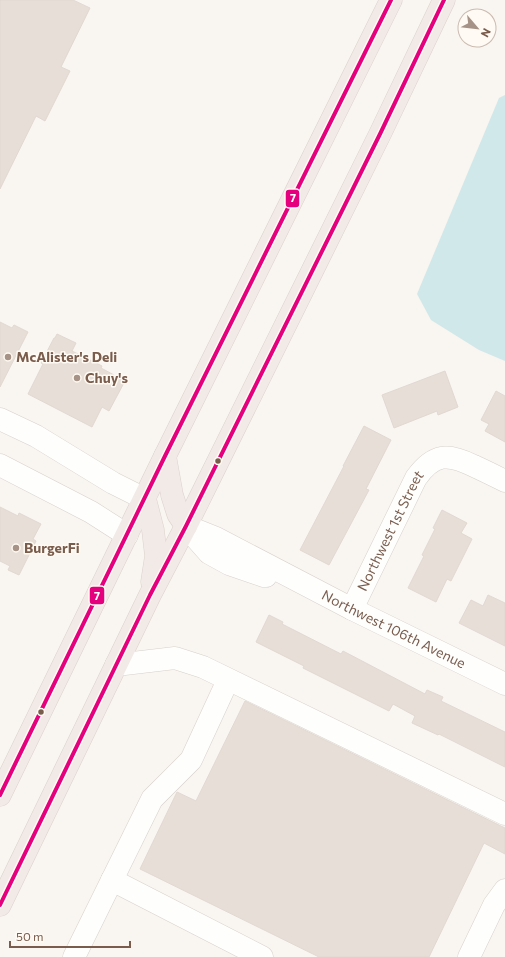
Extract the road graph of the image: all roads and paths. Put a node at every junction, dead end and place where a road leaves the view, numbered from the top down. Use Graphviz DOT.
graph roads {
  1 [pos="391,0"];
  2 [pos="444,0"];
  3 [pos="0,419"];
  4 [pos="165,456"];
  5 [pos="0,465"];
  6 [pos="505,481"];
  7 [pos="145,499"];
  8 [pos="186,526"];
  9 [pos="127,535"];
  10 [pos="150,595"];
  11 [pos="352,609"];
  12 [pos="116,665"];
  13 [pos="228,680"];
  14 [pos="505,684"];
  15 [pos="0,795"];
  16 [pos="505,814"];
  17 [pos="112,880"];
  18 [pos="505,890"];
  19 [pos="0,905"];
  20 [pos="74,957"];
  21 [pos="262,957"];
  22 [pos="469,957"];
  1 -- 4 [label="highway"];
  2 -- 8 [label="highway"];
  3 -- 7 [label="street"];
  4 -- 7 [label="highway"];
  4 -- 8 [label="highway"];
  5 -- 9 [label="street"];
  6 -- 11 [label="street, Northwest 1st Street"];
  7 -- 9 [label="highway"];
  7 -- 10 [label="highway"];
  8 -- 10 [label="highway"];
  8 -- 11 [label="street, Northwest 106th Avenue"];
  9 -- 15 [label="highway"];
  10 -- 12 [label="highway"];
  11 -- 14 [label="street, Northwest 106th Avenue"];
  12 -- 13 [label="street"];
  12 -- 19 [label="highway"];
  13 -- 16 [label="street"];
  13 -- 17 [label="street"];
  17 -- 20 [label="street"];
  17 -- 21 [label="street"];
  18 -- 22 [label="street"];
}
